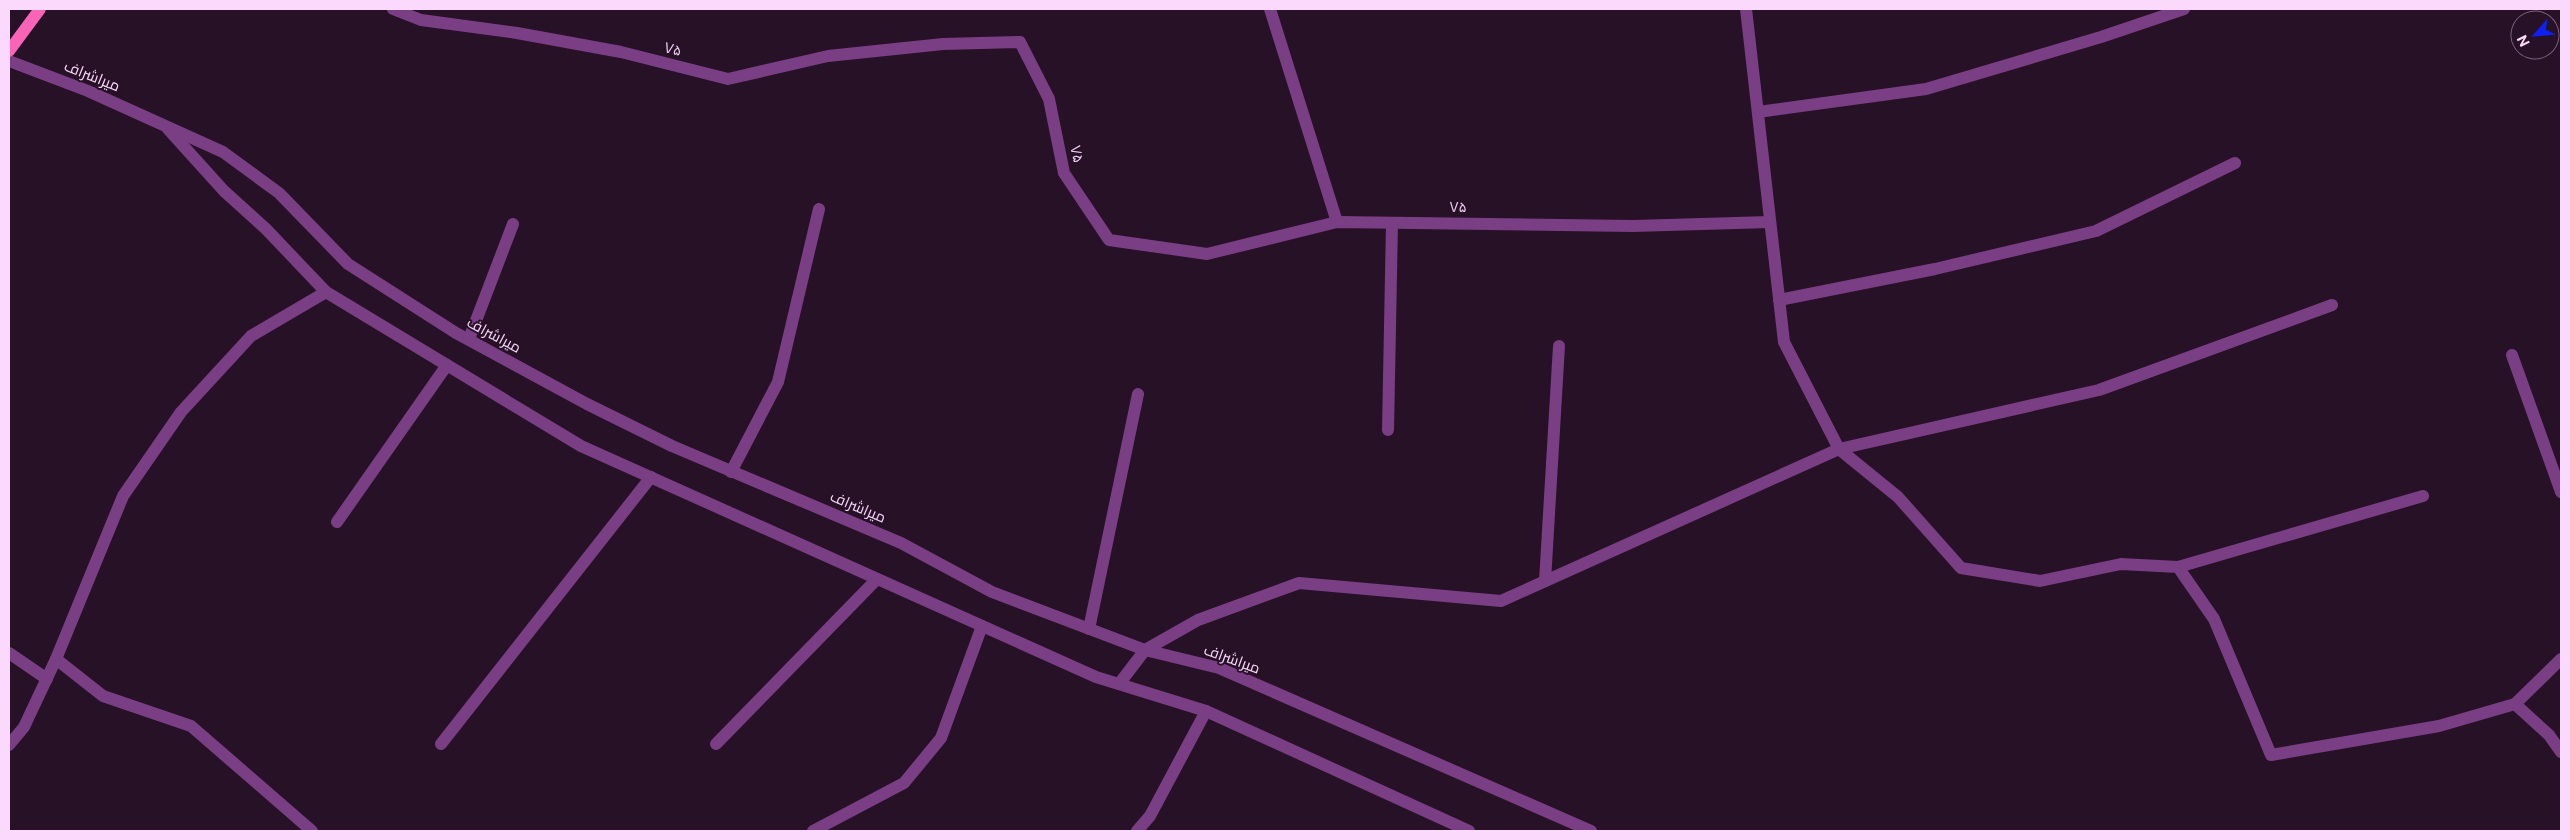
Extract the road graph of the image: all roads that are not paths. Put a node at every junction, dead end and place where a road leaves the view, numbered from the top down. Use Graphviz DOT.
graph roads {
  1 [pos="40,9"];
  2 [pos="393,9"];
  3 [pos="1270,9"];
  4 [pos="1746,9"];
  5 [pos="2184,9"];
  6 [pos="9,51"];
  7 [pos="9,61"];
  8 [pos="1758,112"];
  9 [pos="163,123"];
  10 [pos="2235,163"];
  11 [pos="819,209"];
  12 [pos="1337,222"];
  13 [pos="1392,222"];
  14 [pos="1770,222"];
  15 [pos="513,224"];
  16 [pos="326,292"];
  17 [pos="1779,300"];
  18 [pos="2332,305"];
  19 [pos="469,339"];
  20 [pos="1560,346"];
  21 [pos="2512,355"];
  22 [pos="447,365"];
  23 [pos="1138,394"];
  24 [pos="1388,430"];
  25 [pos="1838,449"];
  26 [pos="731,472"];
  27 [pos="651,478"];
  28 [pos="2561,492"];
  29 [pos="2423,496"];
  30 [pos="337,522"];
  31 [pos="2178,567"];
  32 [pos="877,579"];
  33 [pos="1545,581"];
  34 [pos="982,626"];
  35 [pos="1089,629"];
  36 [pos="1145,650"];
  37 [pos="9,653"];
  38 [pos="56,659"];
  39 [pos="2561,659"];
  40 [pos="47,678"];
  41 [pos="1119,684"];
  42 [pos="2515,704"];
  43 [pos="1206,710"];
  44 [pos="441,744"];
  45 [pos="716,744"];
  46 [pos="9,745"];
  47 [pos="2561,752"];
  48 [pos="312,831"];
  49 [pos="813,831"];
  50 [pos="1137,831"];
  51 [pos="1469,831"];
  52 [pos="1591,831"];
  1 -- 6 [label="main road"];
  2 -- 12 [label="street, ۷۵"];
  3 -- 12 [label="street"];
  4 -- 8 [label="street"];
  5 -- 8 [label="street"];
  7 -- 9 [label="street, میراشراف"];
  8 -- 14 [label="street"];
  9 -- 16 [label="street, میراشراف"];
  9 -- 19 [label="street, میراشراف"];
  10 -- 17 [label="street"];
  11 -- 26 [label="street"];
  12 -- 13 [label="street, ۷۵"];
  13 -- 14 [label="street, ۷۵"];
  13 -- 24 [label="street"];
  14 -- 17 [label="street"];
  15 -- 19 [label="street"];
  16 -- 22 [label="street, میراشراف"];
  16 -- 38 [label="street"];
  17 -- 25 [label="street"];
  18 -- 25 [label="street"];
  19 -- 26 [label="street, میراشراف"];
  20 -- 33 [label="street"];
  21 -- 28 [label="street"];
  22 -- 27 [label="street, میراشراف"];
  22 -- 30 [label="street"];
  23 -- 35 [label="street"];
  25 -- 31 [label="street"];
  25 -- 33 [label="street"];
  26 -- 35 [label="street, میراشراف"];
  27 -- 32 [label="street, میراشراف"];
  27 -- 44 [label="street"];
  29 -- 31 [label="street"];
  31 -- 42 [label="street"];
  32 -- 34 [label="street, میراشراف"];
  32 -- 45 [label="street"];
  33 -- 36 [label="street"];
  34 -- 41 [label="street, میراشراف"];
  34 -- 49 [label="street"];
  35 -- 36 [label="street, میراشراف"];
  36 -- 41 [label="street"];
  36 -- 52 [label="street, میراشراف"];
  37 -- 40 [label="street"];
  38 -- 40 [label="street"];
  38 -- 48 [label="street"];
  39 -- 42 [label="street"];
  40 -- 46 [label="street"];
  41 -- 43 [label="street, میراشراف"];
  42 -- 47 [label="street"];
  43 -- 50 [label="street"];
  43 -- 51 [label="street, میراشراف"];
}
